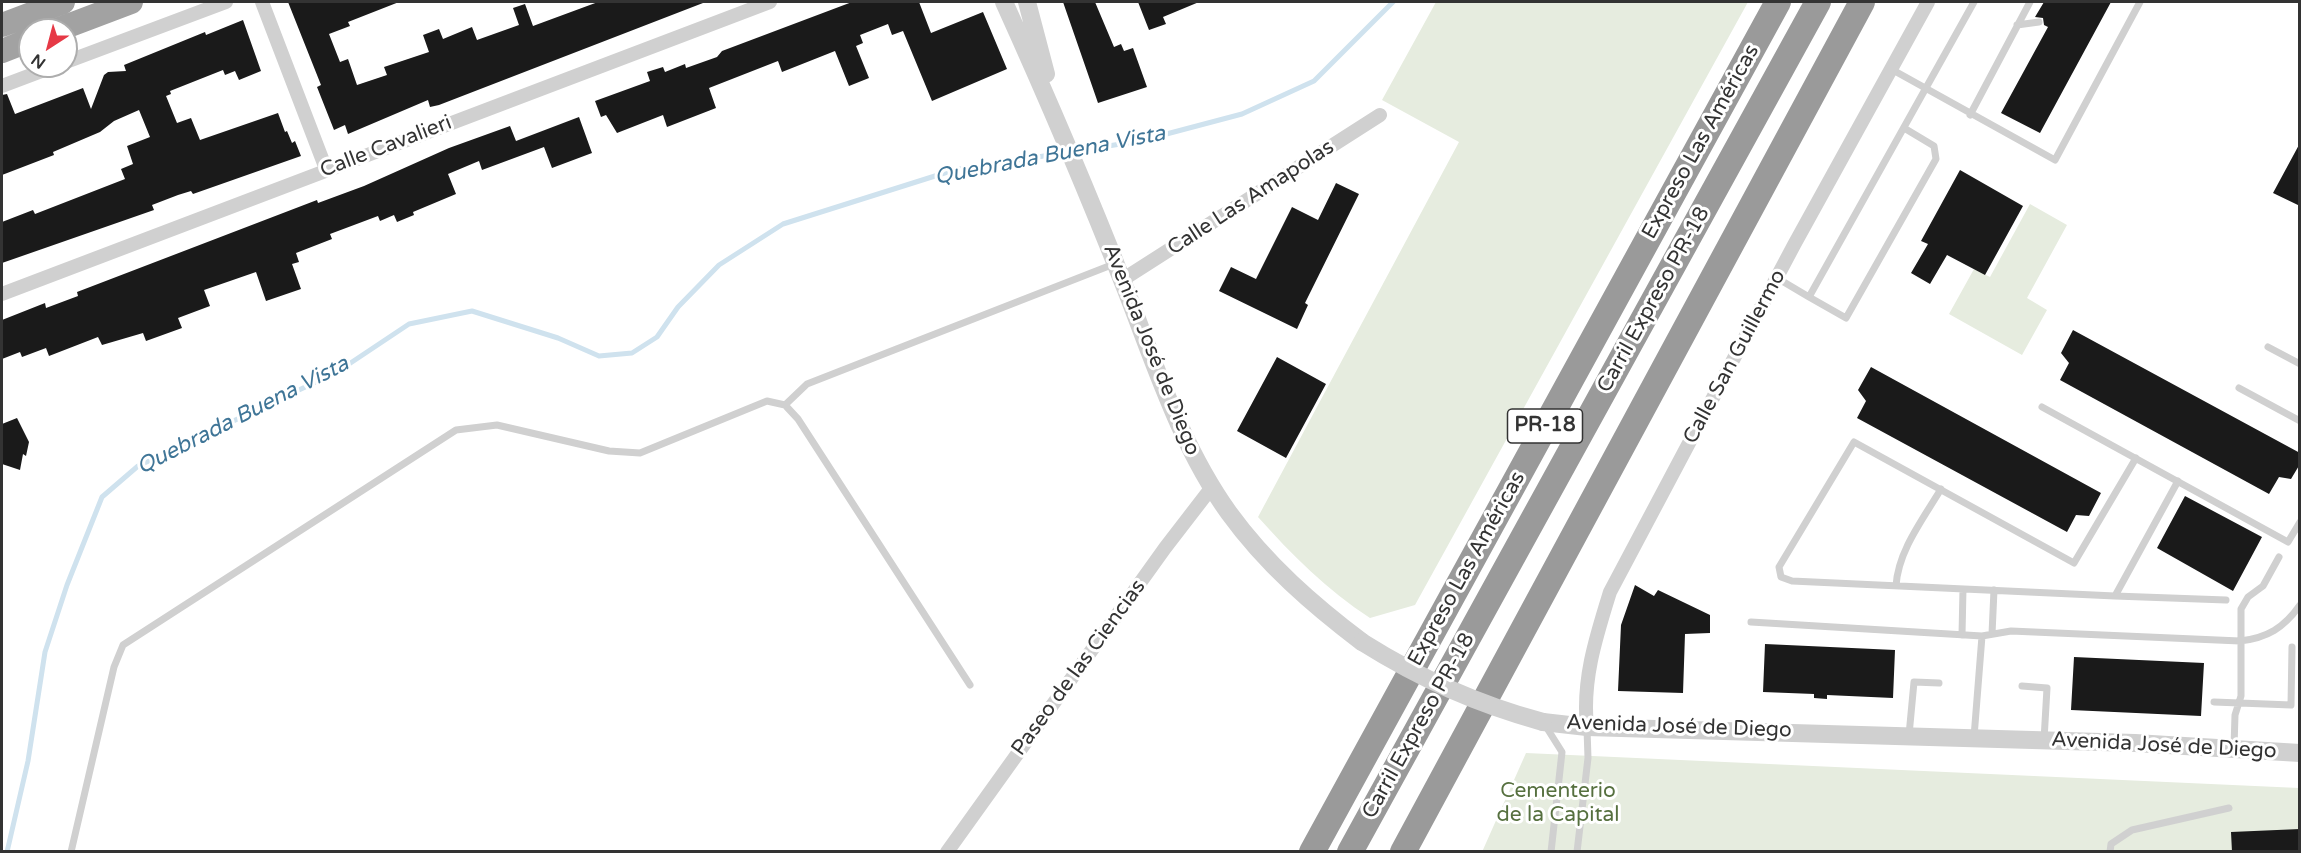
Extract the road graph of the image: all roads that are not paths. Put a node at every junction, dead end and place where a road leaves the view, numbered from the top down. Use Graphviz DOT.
graph roads {
  1 [pos="63,2"];
  2 [pos="131,2"];
  3 [pos="226,2"];
  4 [pos="262,2"];
  5 [pos="771,2"];
  6 [pos="1004,2"];
  7 [pos="1027,2"];
  8 [pos="1778,2"];
  9 [pos="1818,2"];
  10 [pos="1862,2"];
  11 [pos="1928,2"];
  12 [pos="1974,2"];
  13 [pos="2030,2"];
  14 [pos="2140,2"];
  15 [pos="78,22"];
  16 [pos="2039,22"];
  17 [pos="2,25"];
  18 [pos="2017,25"];
  19 [pos="18,45"];
  20 [pos="2,51"];
  21 [pos="78,58"];
  22 [pos="1891,69"];
  23 [pos="23,78"];
  24 [pos="2,86"];
  25 [pos="1926,91"];
  26 [pos="1970,115"];
  27 [pos="1380,116"];
  28 [pos="1060,125"];
  29 [pos="1904,128"];
  30 [pos="326,169"];
  31 [pos="1119,272"];
  32 [pos="1777,278"];
  33 [pos="2,294"];
  34 [pos="1809,297"];
  35 [pos="2268,347"];
  36 [pos="2300,364"];
  37 [pos="2239,388"];
  38 [pos="785,405"];
  39 [pos="2042,407"];
  40 [pos="2300,422"];
  41 [pos="2136,458"];
  42 [pos="2178,482"];
  43 [pos="1212,487"];
  44 [pos="1941,489"];
  45 [pos="2300,522"];
  46 [pos="2279,557"];
  47 [pos="1896,586"];
  48 [pos="1963,589"];
  49 [pos="1994,590"];
  50 [pos="2115,596"];
  51 [pos="2226,600"];
  52 [pos="2300,605"];
  53 [pos="1751,622"];
  54 [pos="1992,634"];
  55 [pos="1962,635"];
  56 [pos="1982,636"];
  57 [pos="2240,641"];
  58 [pos="2292,647"];
  59 [pos="1939,683"];
  60 [pos="970,685"];
  61 [pos="2022,686"];
  62 [pos="2214,702"];
  63 [pos="2238,704"];
  64 [pos="1544,722"];
  65 [pos="1587,728"];
  66 [pos="1909,735"];
  67 [pos="1974,737"];
  68 [pos="2044,740"];
  69 [pos="2234,749"];
  70 [pos="2300,753"];
  71 [pos="2229,807"];
  72 [pos="70,852"];
  73 [pos="947,852"];
  74 [pos="1312,852"];
  75 [pos="1350,852"];
  76 [pos="1403,852"];
  77 [pos="1551,852"];
  78 [pos="1577,852"];
  79 [pos="2110,852"];
  1 -- 17 [label="highway"];
  2 -- 15 [label="highway"];
  3 -- 21 [label="street"];
  4 -- 30 [label="street"];
  5 -- 30 [label="street, Calle Cavalieri"];
  6 -- 28 [label="street, Avenida José de Diego"];
  7 -- 28 [label="street, Avenida José de Diego"];
  8 -- 74 [label="highway, Expreso Las Américas / PR-18"];
  9 -- 75 [label="highway, Carril Expreso PR-18"];
  10 -- 76 [label="highway"];
  11 -- 22 [label="street, Calle San Guillermo"];
  12 -- 25 [label="lane"];
  13 -- 18 [label="lane"];
  14 -- 26 [label="lane"];
  16 -- 18 [label="lane"];
  18 -- 26 [label="lane"];
  19 -- 20 [label="highway"];
  22 -- 25 [label="lane"];
  22 -- 32 [label="street, Calle San Guillermo"];
  23 -- 24 [label="street"];
  25 -- 26 [label="lane"];
  25 -- 29 [label="lane"];
  27 -- 31 [label="street, Calle Las Amapolas"];
  28 -- 31 [label="street, Avenida José de Diego"];
  29 -- 34 [label="lane"];
  29 -- 34 [label="lane"];
  30 -- 33 [label="street, Calle Cavalieri"];
  31 -- 38 [label="lane"];
  31 -- 43 [label="street, Avenida José de Diego"];
  32 -- 34 [label="lane"];
  32 -- 65 [label="street, Calle San Guillermo"];
  35 -- 36 [label="lane"];
  37 -- 40 [label="lane"];
  38 -- 60 [label="lane"];
  38 -- 72 [label="lane"];
  39 -- 41 [label="lane"];
  41 -- 42 [label="lane"];
  41 -- 44 [label="lane"];
  42 -- 45 [label="lane"];
  42 -- 50 [label="lane"];
  43 -- 64 [label="street, Avenida José de Diego, bridge"];
  43 -- 73 [label="street, Paseo de las Ciencias"];
  44 -- 47 [label="lane"];
  44 -- 47 [label="lane"];
  46 -- 57 [label="lane"];
  47 -- 48 [label="lane"];
  48 -- 49 [label="lane"];
  48 -- 55 [label="lane"];
  49 -- 50 [label="lane"];
  49 -- 54 [label="lane"];
  50 -- 51 [label="lane"];
  52 -- 57 [label="lane"];
  53 -- 55 [label="lane"];
  54 -- 56 [label="lane"];
  54 -- 57 [label="lane"];
  55 -- 56 [label="lane"];
  56 -- 67 [label="lane"];
  57 -- 63 [label="lane"];
  58 -- 63 [label="lane"];
  59 -- 66 [label="lane"];
  61 -- 68 [label="lane"];
  62 -- 63 [label="lane"];
  63 -- 69 [label="lane"];
  64 -- 65 [label="street, Avenida José de Diego"];
  64 -- 77 [label="lane"];
  65 -- 66 [label="street, Avenida José de Diego"];
  65 -- 78 [label="lane"];
  66 -- 67 [label="street, Avenida José de Diego"];
  67 -- 68 [label="street, Avenida José de Diego"];
  68 -- 69 [label="street, Avenida José de Diego"];
  69 -- 70 [label="street, Avenida José de Diego"];
  71 -- 79 [label="lane"];
}
